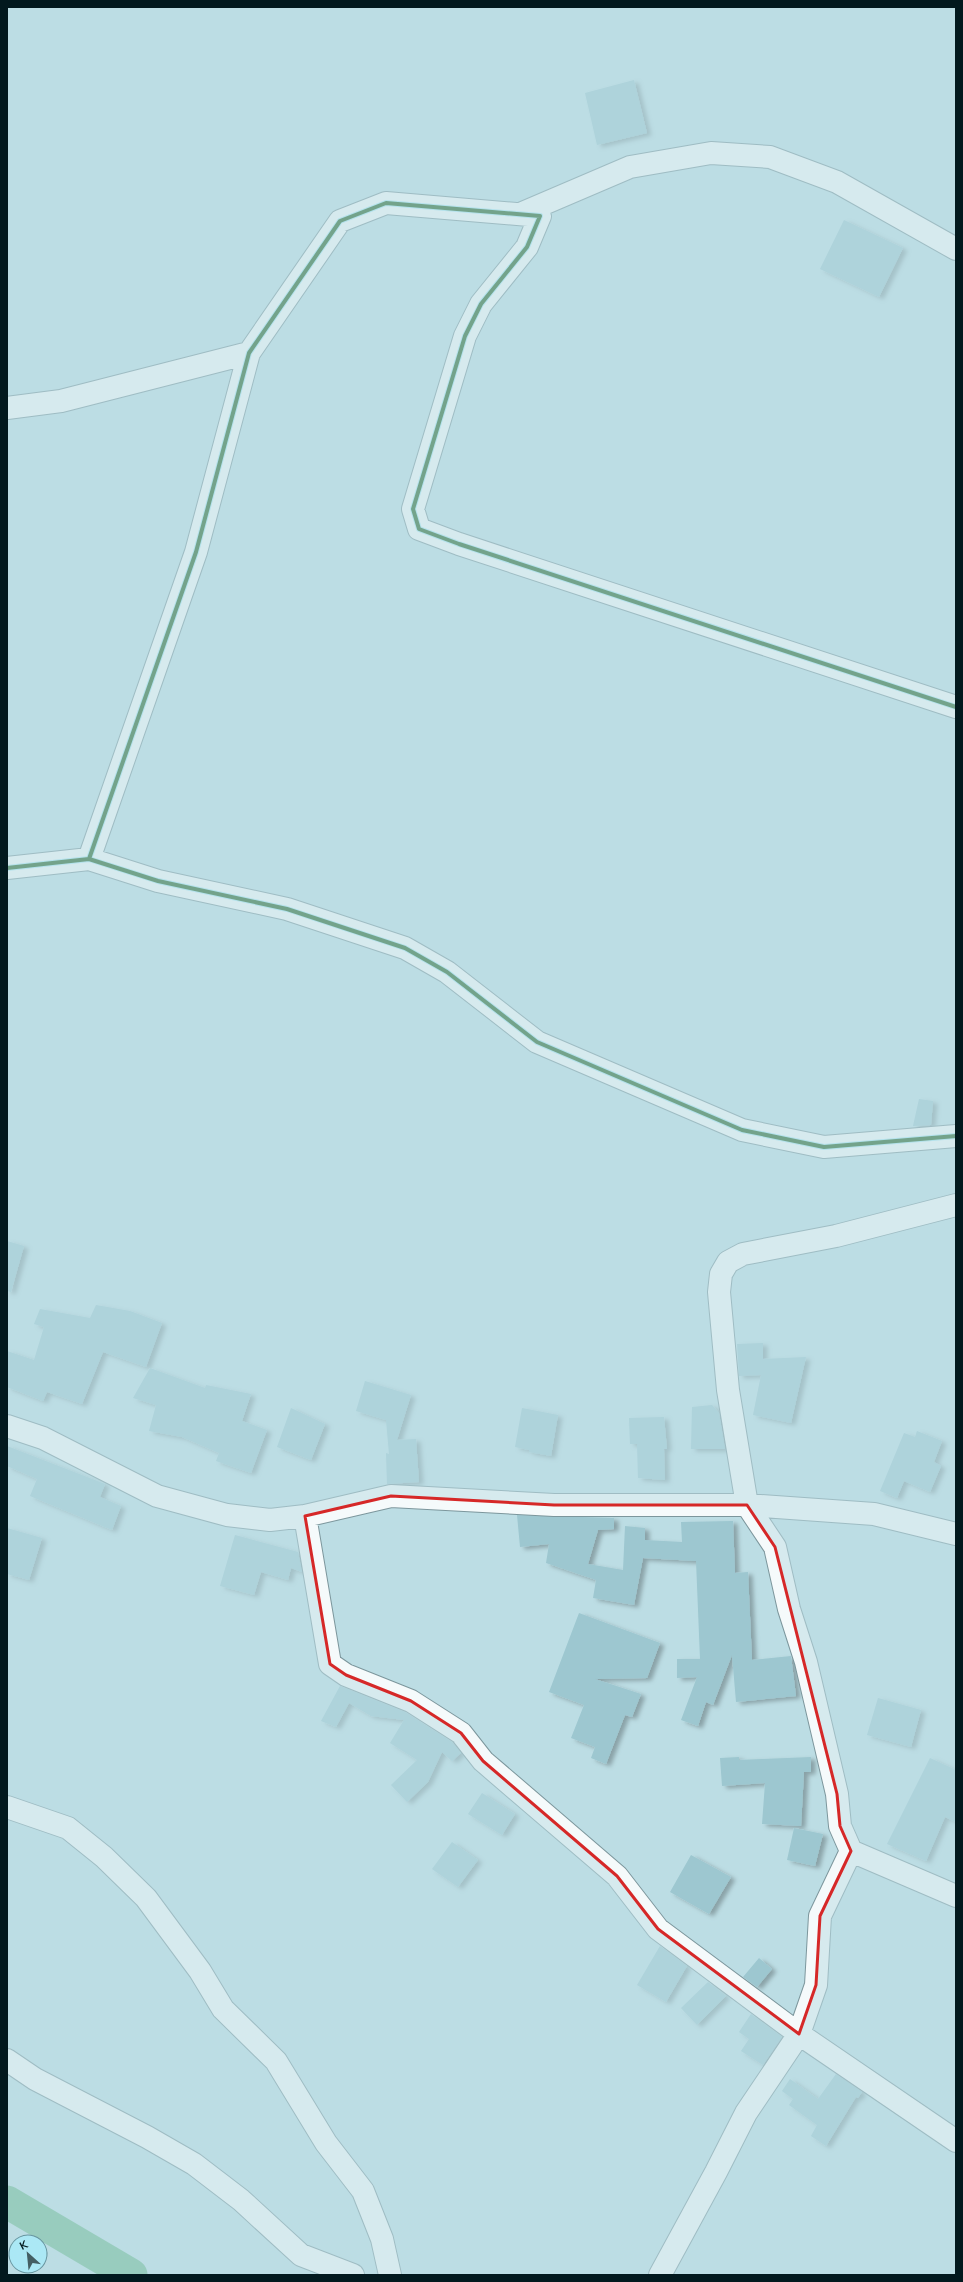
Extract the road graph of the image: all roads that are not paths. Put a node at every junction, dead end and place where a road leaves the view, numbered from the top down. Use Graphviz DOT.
graph roads {
  1 [pos="517,215"];
  2 [pos="956,249"];
  3 [pos="248,353"];
  4 [pos="7,408"];
  5 [pos="956,707"];
  6 [pos="89,859"];
  7 [pos="7,868"];
  8 [pos="956,1136"];
  9 [pos="956,1205"];
  10 [pos="7,1426"];
  11 [pos="747,1505"];
  12 [pos="305,1516"];
  13 [pos="956,1534"];
  14 [pos="7,1807"];
  15 [pos="851,1850"];
  16 [pos="956,1896"];
  17 [pos="799,2034"];
  18 [pos="7,2060"];
  19 [pos="956,2141"];
  20 [pos="353,2275"];
  21 [pos="390,2275"];
  22 [pos="660,2275"];
  1 -- 2 [label="street"];
  1 -- 3 [label="street"];
  1 -- 5 [label="street"];
  3 -- 4 [label="street"];
  3 -- 6 [label="street"];
  6 -- 7 [label="street"];
  6 -- 8 [label="street"];
  9 -- 11 [label="street"];
  10 -- 12 [label="street"];
  11 -- 12 [label="street"];
  11 -- 13 [label="street"];
  11 -- 15 [label="street"];
  12 -- 17 [label="street"];
  14 -- 21 [label="street"];
  15 -- 16 [label="street"];
  15 -- 17 [label="street"];
  17 -- 19 [label="street"];
  17 -- 22 [label="street"];
  18 -- 20 [label="street"];
}
